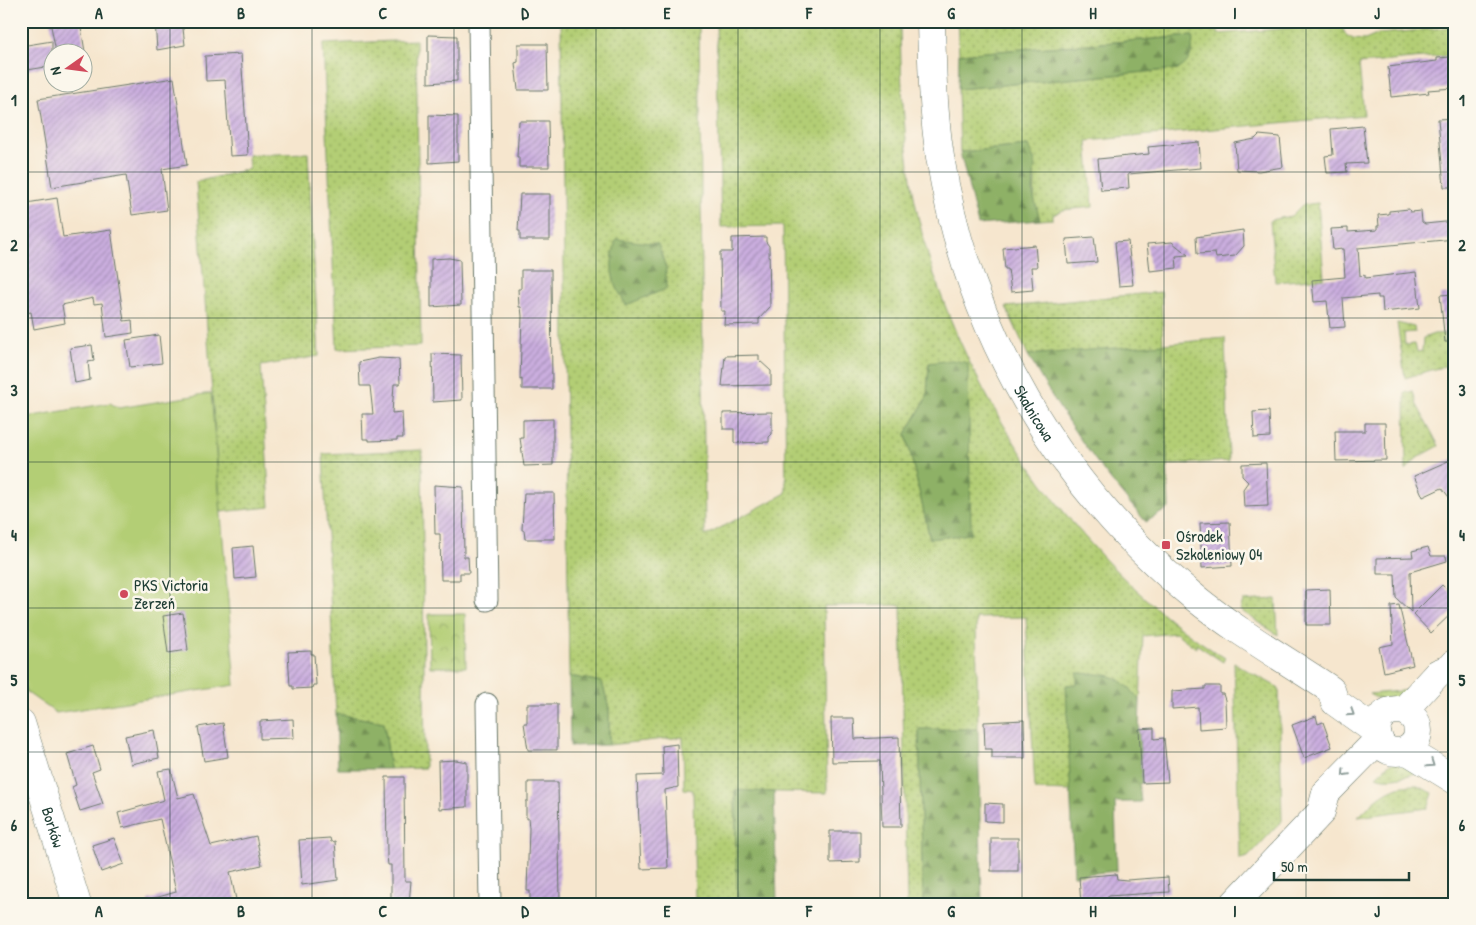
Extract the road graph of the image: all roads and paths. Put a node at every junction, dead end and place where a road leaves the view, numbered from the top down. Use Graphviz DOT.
graph roads {
  1 [pos="479,21"];
  2 [pos="931,21"];
  3 [pos="486,600"];
  4 [pos="1453,666"];
  5 [pos="487,704"];
  6 [pos="21,722"];
  7 [pos="1398,731"];
  8 [pos="1455,760"];
  9 [pos="1455,780"];
  10 [pos="76,904"];
  11 [pos="490,904"];
  12 [pos="1234,904"];
  1 -- 3 [label="street"];
  2 -- 7 [label="street, Skalnicowa"];
  4 -- 7 [label="street"];
  5 -- 11 [label="street"];
  6 -- 10 [label="street, Borków"];
  7 -- 8 [label="street, Skalnicowa"];
  7 -- 9 [label="street, Skalnicowa, one-way"];
  7 -- 12 [label="street"];
}
